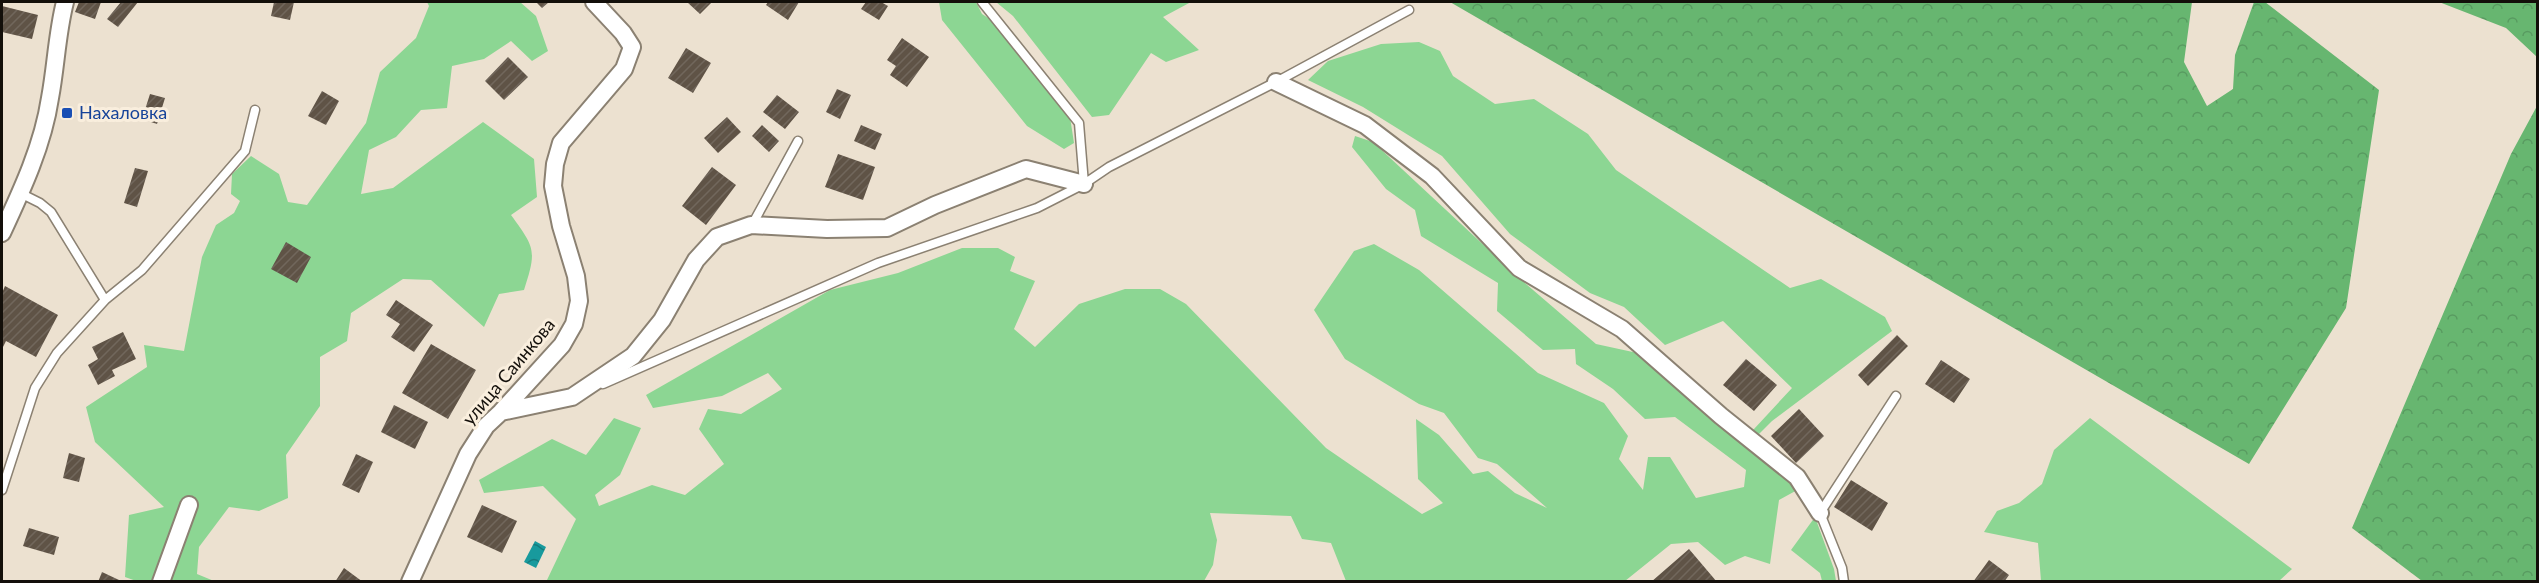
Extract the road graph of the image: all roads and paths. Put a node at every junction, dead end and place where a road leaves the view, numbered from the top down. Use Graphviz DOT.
graph roads {
  1 [pos="65,2"];
  2 [pos="594,2"];
  3 [pos="982,2"];
  4 [pos="1409,10"];
  5 [pos="1276,82"];
  6 [pos="255,110"];
  7 [pos="798,141"];
  8 [pos="1084,184"];
  9 [pos="20,193"];
  10 [pos="752,225"];
  11 [pos="2,232"];
  12 [pos="105,300"];
  13 [pos="1896,396"];
  14 [pos="572,397"];
  15 [pos="501,412"];
  16 [pos="2,490"];
  17 [pos="189,505"];
  18 [pos="1820,513"];
  19 [pos="161,582"];
  20 [pos="410,582"];
  21 [pos="1844,582"];
  1 -- 9 [label="street"];
  2 -- 15 [label="street, улица Саинкова"];
  3 -- 8 [label="lane"];
  4 -- 5 [label="lane"];
  5 -- 8 [label="lane"];
  5 -- 18 [label="street"];
  6 -- 12 [label="lane"];
  7 -- 10 [label="lane"];
  8 -- 10 [label="street"];
  8 -- 14 [label="lane"];
  9 -- 11 [label="street"];
  9 -- 12 [label="lane"];
  10 -- 14 [label="street"];
  12 -- 16 [label="lane"];
  13 -- 18 [label="lane"];
  14 -- 15 [label="street"];
  15 -- 20 [label="street, улица Саинкова"];
  17 -- 19 [label="street"];
  18 -- 21 [label="lane"];
}
